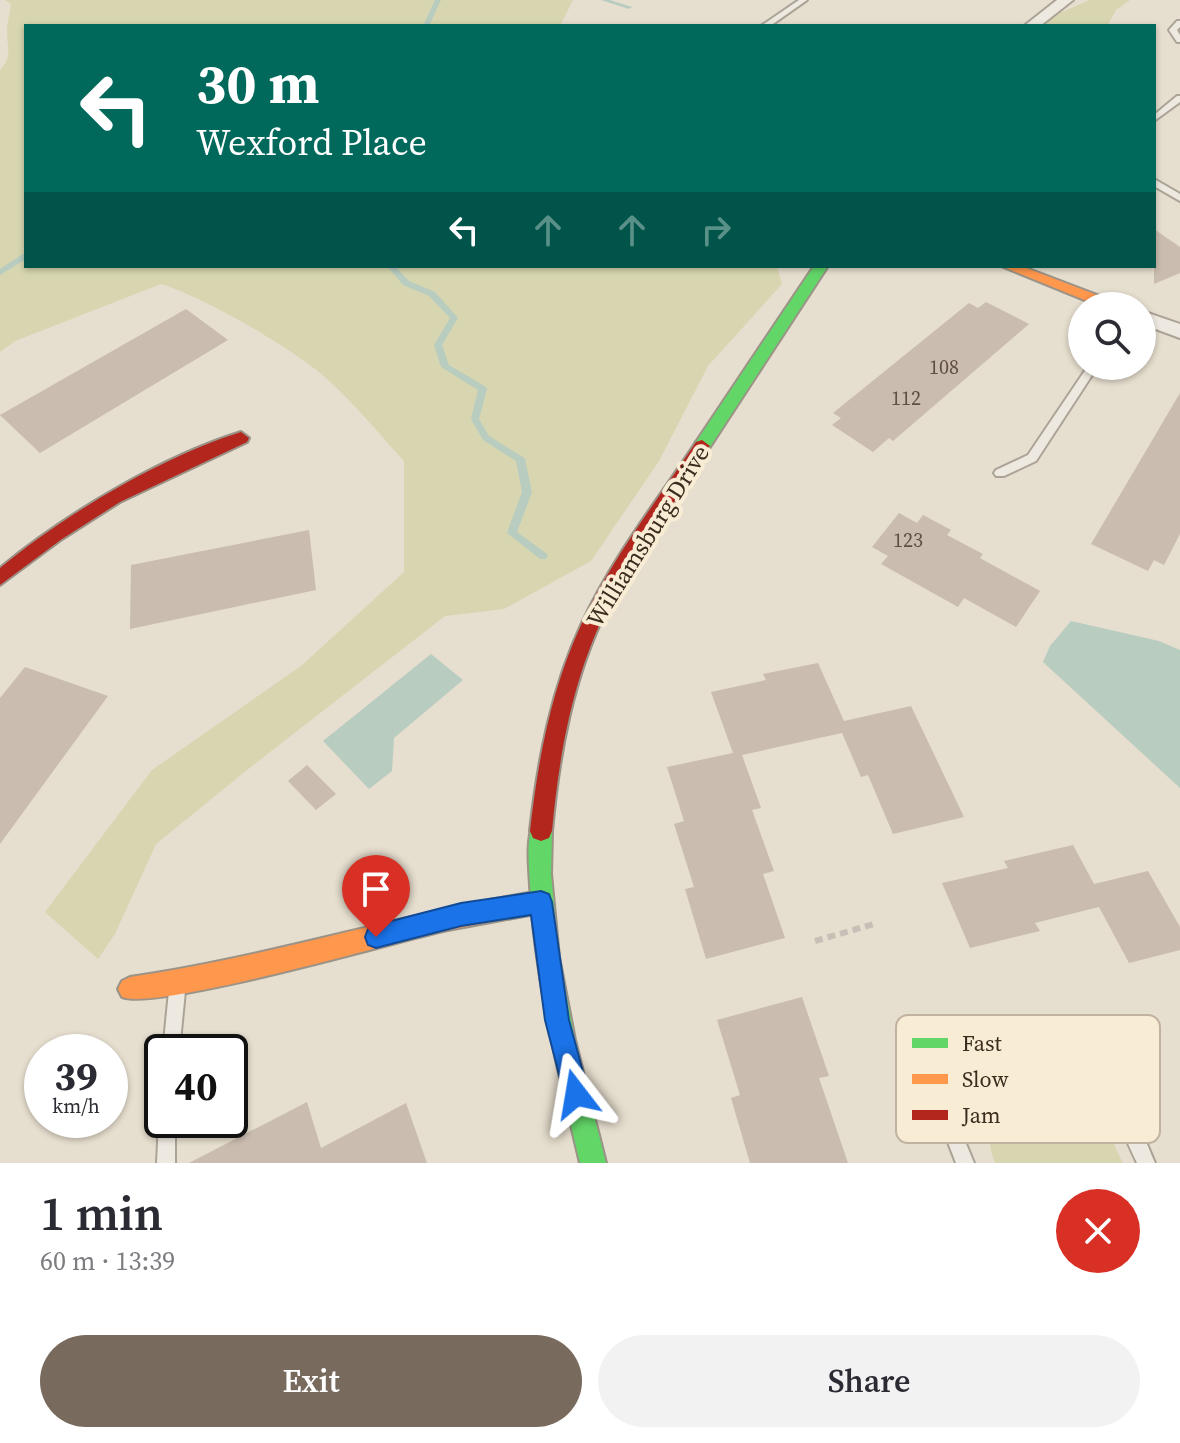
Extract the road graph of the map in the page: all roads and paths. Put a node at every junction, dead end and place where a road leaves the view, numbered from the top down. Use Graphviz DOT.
graph roads {
  1 [pos="804,0"];
  2 [pos="1066,0"];
  3 [pos="1180,23"];
  4 [pos="768,24"];
  5 [pos="1034,24"];
  6 [pos="1180,40"];
  7 [pos="1180,98"];
  8 [pos="1156,117"];
  9 [pos="1156,183"];
  10 [pos="1180,198"];
  11 [pos="820,268"];
  12 [pos="1013,268"];
  13 [pos="1076,292"];
  14 [pos="1156,322"];
  15 [pos="1180,331"];
  16 [pos="1084,380"];
  17 [pos="241,438"];
  18 [pos="1000,473"];
  19 [pos="0,578"];
  20 [pos="541,902"];
  21 [pos="874,924"];
  22 [pos="815,941"];
  23 [pos="177,985"];
  24 [pos="130,989"];
  25 [pos="173,1034"];
  26 [pos="167,1138"];
  27 [pos="957,1143"];
  28 [pos="1136,1143"];
  29 [pos="166,1163"];
  30 [pos="593,1163"];
  31 [pos="965,1163"];
  32 [pos="1146,1163"];
  1 -- 4 [label="lane"];
  2 -- 5 [label="street"];
  3 -- 6 [label="lane"];
  7 -- 8 [label="lane"];
  9 -- 10 [label="lane"];
  11 -- 20 [label="street, Williamsburg Drive"];
  12 -- 13 [label="street"];
  14 -- 15 [label="street"];
  16 -- 18 [label="lane"];
  17 -- 19 [label="street"];
  20 -- 23 [label="street"];
  20 -- 30 [label="street, Williamsburg Drive"];
  21 -- 22 [label="path"];
  23 -- 24 [label="street"];
  23 -- 25 [label="lane"];
  26 -- 29 [label="lane"];
  27 -- 31 [label="lane"];
  28 -- 32 [label="lane"];
}
